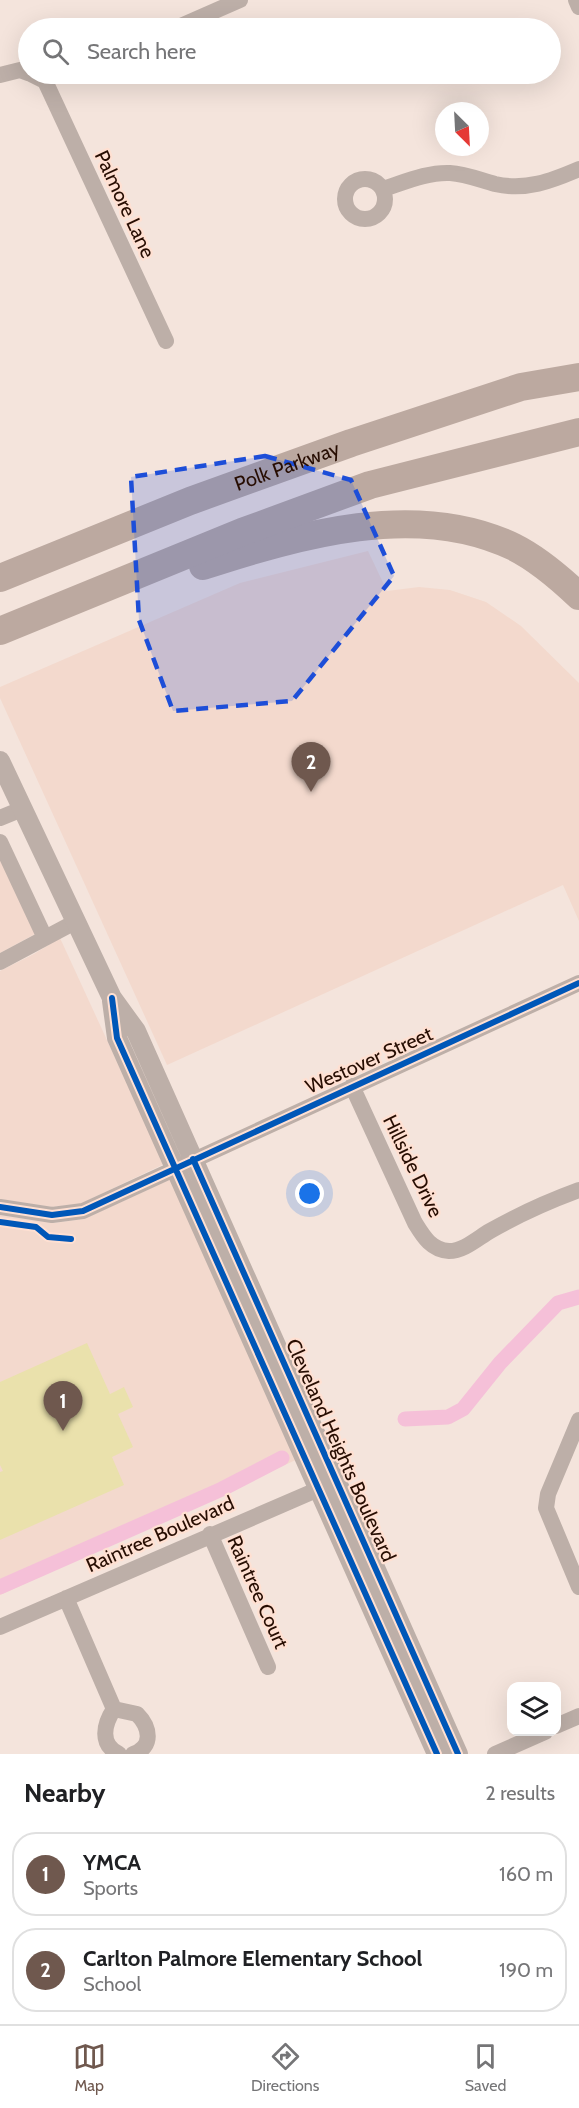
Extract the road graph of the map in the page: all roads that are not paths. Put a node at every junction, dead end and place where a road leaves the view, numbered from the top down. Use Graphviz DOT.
graph roads {
  1 [pos="240,0"];
  2 [pos="576,0"];
  3 [pos="579,7"];
  4 [pos="199,18"];
  5 [pos="18,70"];
  6 [pos="0,75"];
  7 [pos="46,84"];
  8 [pos="579,169"];
  9 [pos="383,189"];
  10 [pos="166,341"];
  11 [pos="579,375"];
  12 [pos="579,432"];
  13 [pos="0,578"];
  14 [pos="579,596"];
  15 [pos="8,628"];
  16 [pos="0,761"];
  17 [pos="22,809"];
  18 [pos="0,818"];
  19 [pos="0,842"];
  20 [pos="77,921"];
  21 [pos="45,938"];
  22 [pos="0,962"];
  23 [pos="579,983"];
  24 [pos="112,998"];
  25 [pos="352,1086"];
  26 [pos="193,1159"];
  27 [pos="173,1168"];
  28 [pos="579,1190"];
  29 [pos="0,1207"];
  30 [pos="579,1420"];
  31 [pos="328,1485"];
  32 [pos="210,1534"];
  33 [pos="579,1587"];
  34 [pos="66,1598"];
  35 [pos="0,1627"];
  36 [pos="268,1667"];
  37 [pos="114,1709"];
  38 [pos="579,1716"];
  39 [pos="561,1724"];
  40 [pos="534,1736"];
  41 [pos="119,1754"];
  42 [pos="133,1754"];
  43 [pos="437,1754"];
  44 [pos="458,1754"];
  45 [pos="495,1754"];
  1 -- 4 [label="street"];
  2 -- 3 [label="street"];
  5 -- 6 [label="street"];
  7 -- 10 [label="street, Palmore Lane"];
  8 -- 9 [label="street"];
  11 -- 13 [label="highway, Polk Parkway"];
  12 -- 15 [label="highway"];
  14 -- 15 [label="highway"];
  16 -- 17 [label="street, Cleveland Heights Boulevard"];
  17 -- 18 [label="street"];
  17 -- 20 [label="street, Cleveland Heights Boulevard"];
  19 -- 21 [label="street"];
  20 -- 21 [label="street"];
  20 -- 24 [label="street, Cleveland Heights Boulevard"];
  21 -- 22 [label="street"];
  23 -- 25 [label="street, Westover Street"];
  24 -- 26 [label="street, Cleveland Heights Boulevard"];
  24 -- 27 [label="street, Cleveland Heights Boulevard"];
  25 -- 26 [label="street, Westover Street"];
  25 -- 28 [label="street, Hillside Drive"];
  26 -- 27 [label="street, Westover Street"];
  26 -- 31 [label="street, Cleveland Heights Boulevard"];
  27 -- 29 [label="street, Westover Street"];
  27 -- 31 [label="street, Cleveland Heights Boulevard"];
  30 -- 33 [label="street"];
  31 -- 32 [label="street, Raintree Boulevard"];
  31 -- 43 [label="street, Cleveland Heights Boulevard"];
  31 -- 44 [label="street, Cleveland Heights Boulevard"];
  32 -- 34 [label="street, Raintree Boulevard"];
  32 -- 36 [label="street, Raintree Court"];
  34 -- 35 [label="street, Raintree Boulevard"];
  34 -- 37 [label="street"];
  37 -- 41 [label="street"];
  37 -- 42 [label="street"];
  38 -- 39 [label="street"];
  40 -- 45 [label="street"];
}
